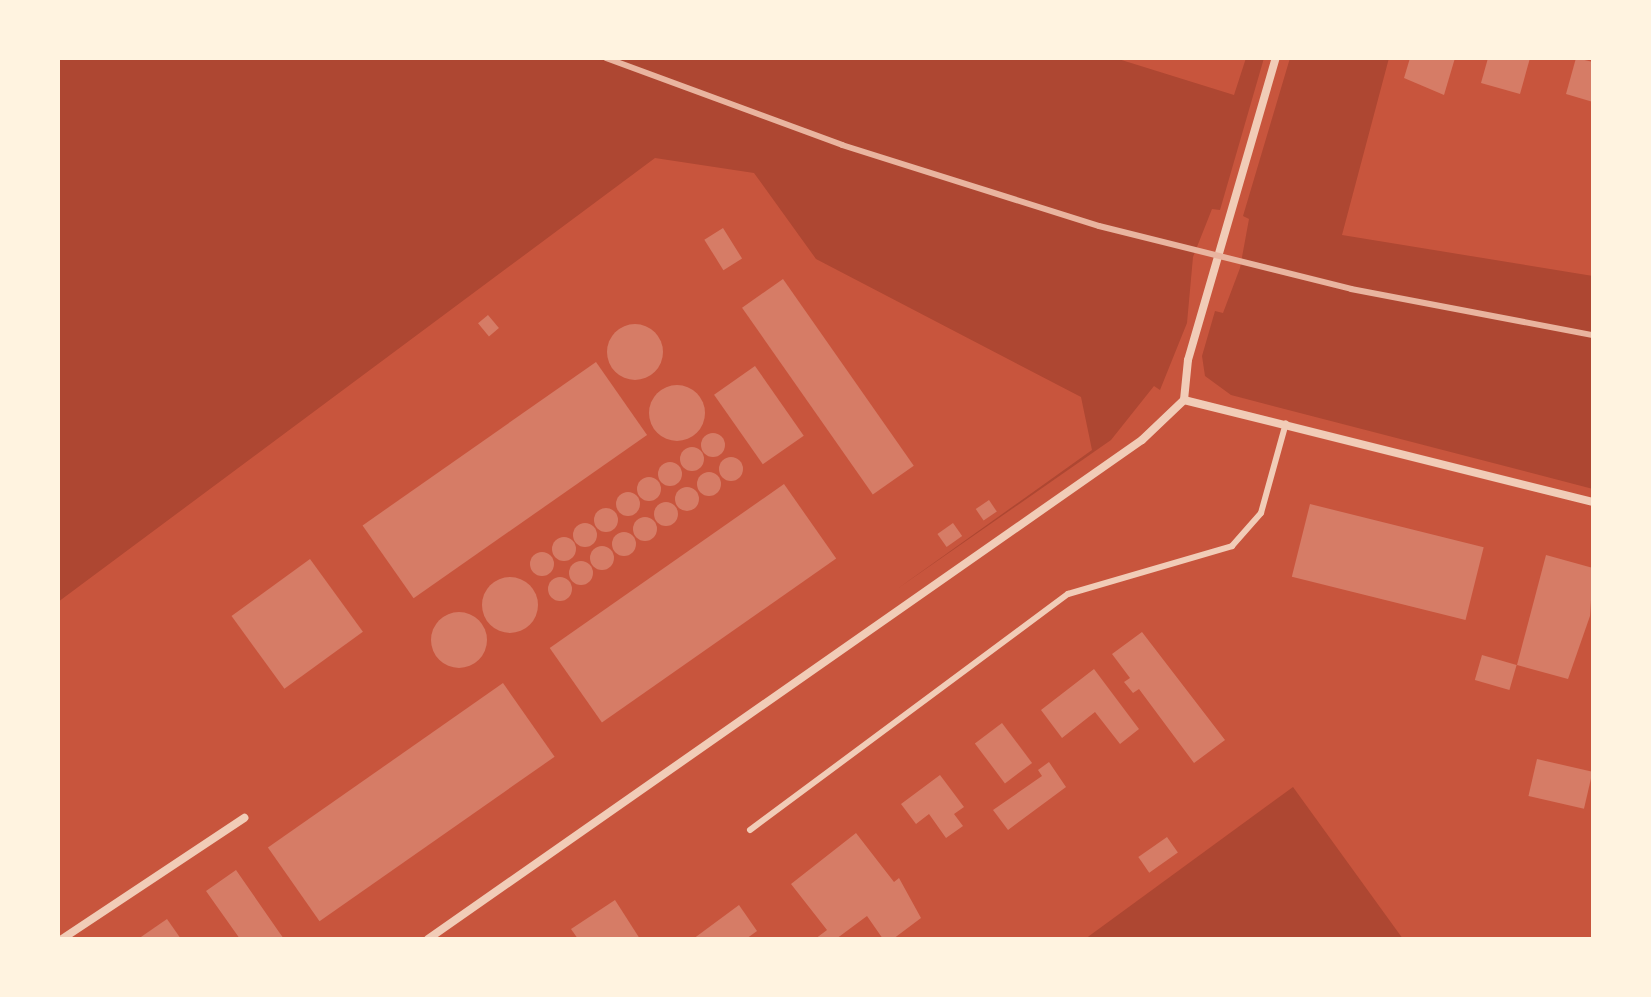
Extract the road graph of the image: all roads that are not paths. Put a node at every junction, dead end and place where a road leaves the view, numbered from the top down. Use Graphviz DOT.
graph roads {
  1 [pos="1276,58"];
  2 [pos="1184,400"];
  3 [pos="1286,423"];
  4 [pos="1593,502"];
  5 [pos="244,818"];
  6 [pos="750,830"];
  7 [pos="62,939"];
  8 [pos="428,939"];
  1 -- 2 [label="street"];
  2 -- 3 [label="street"];
  2 -- 8 [label="street"];
  3 -- 4 [label="street"];
  3 -- 6 [label="lane"];
  5 -- 7 [label="street"];
}
